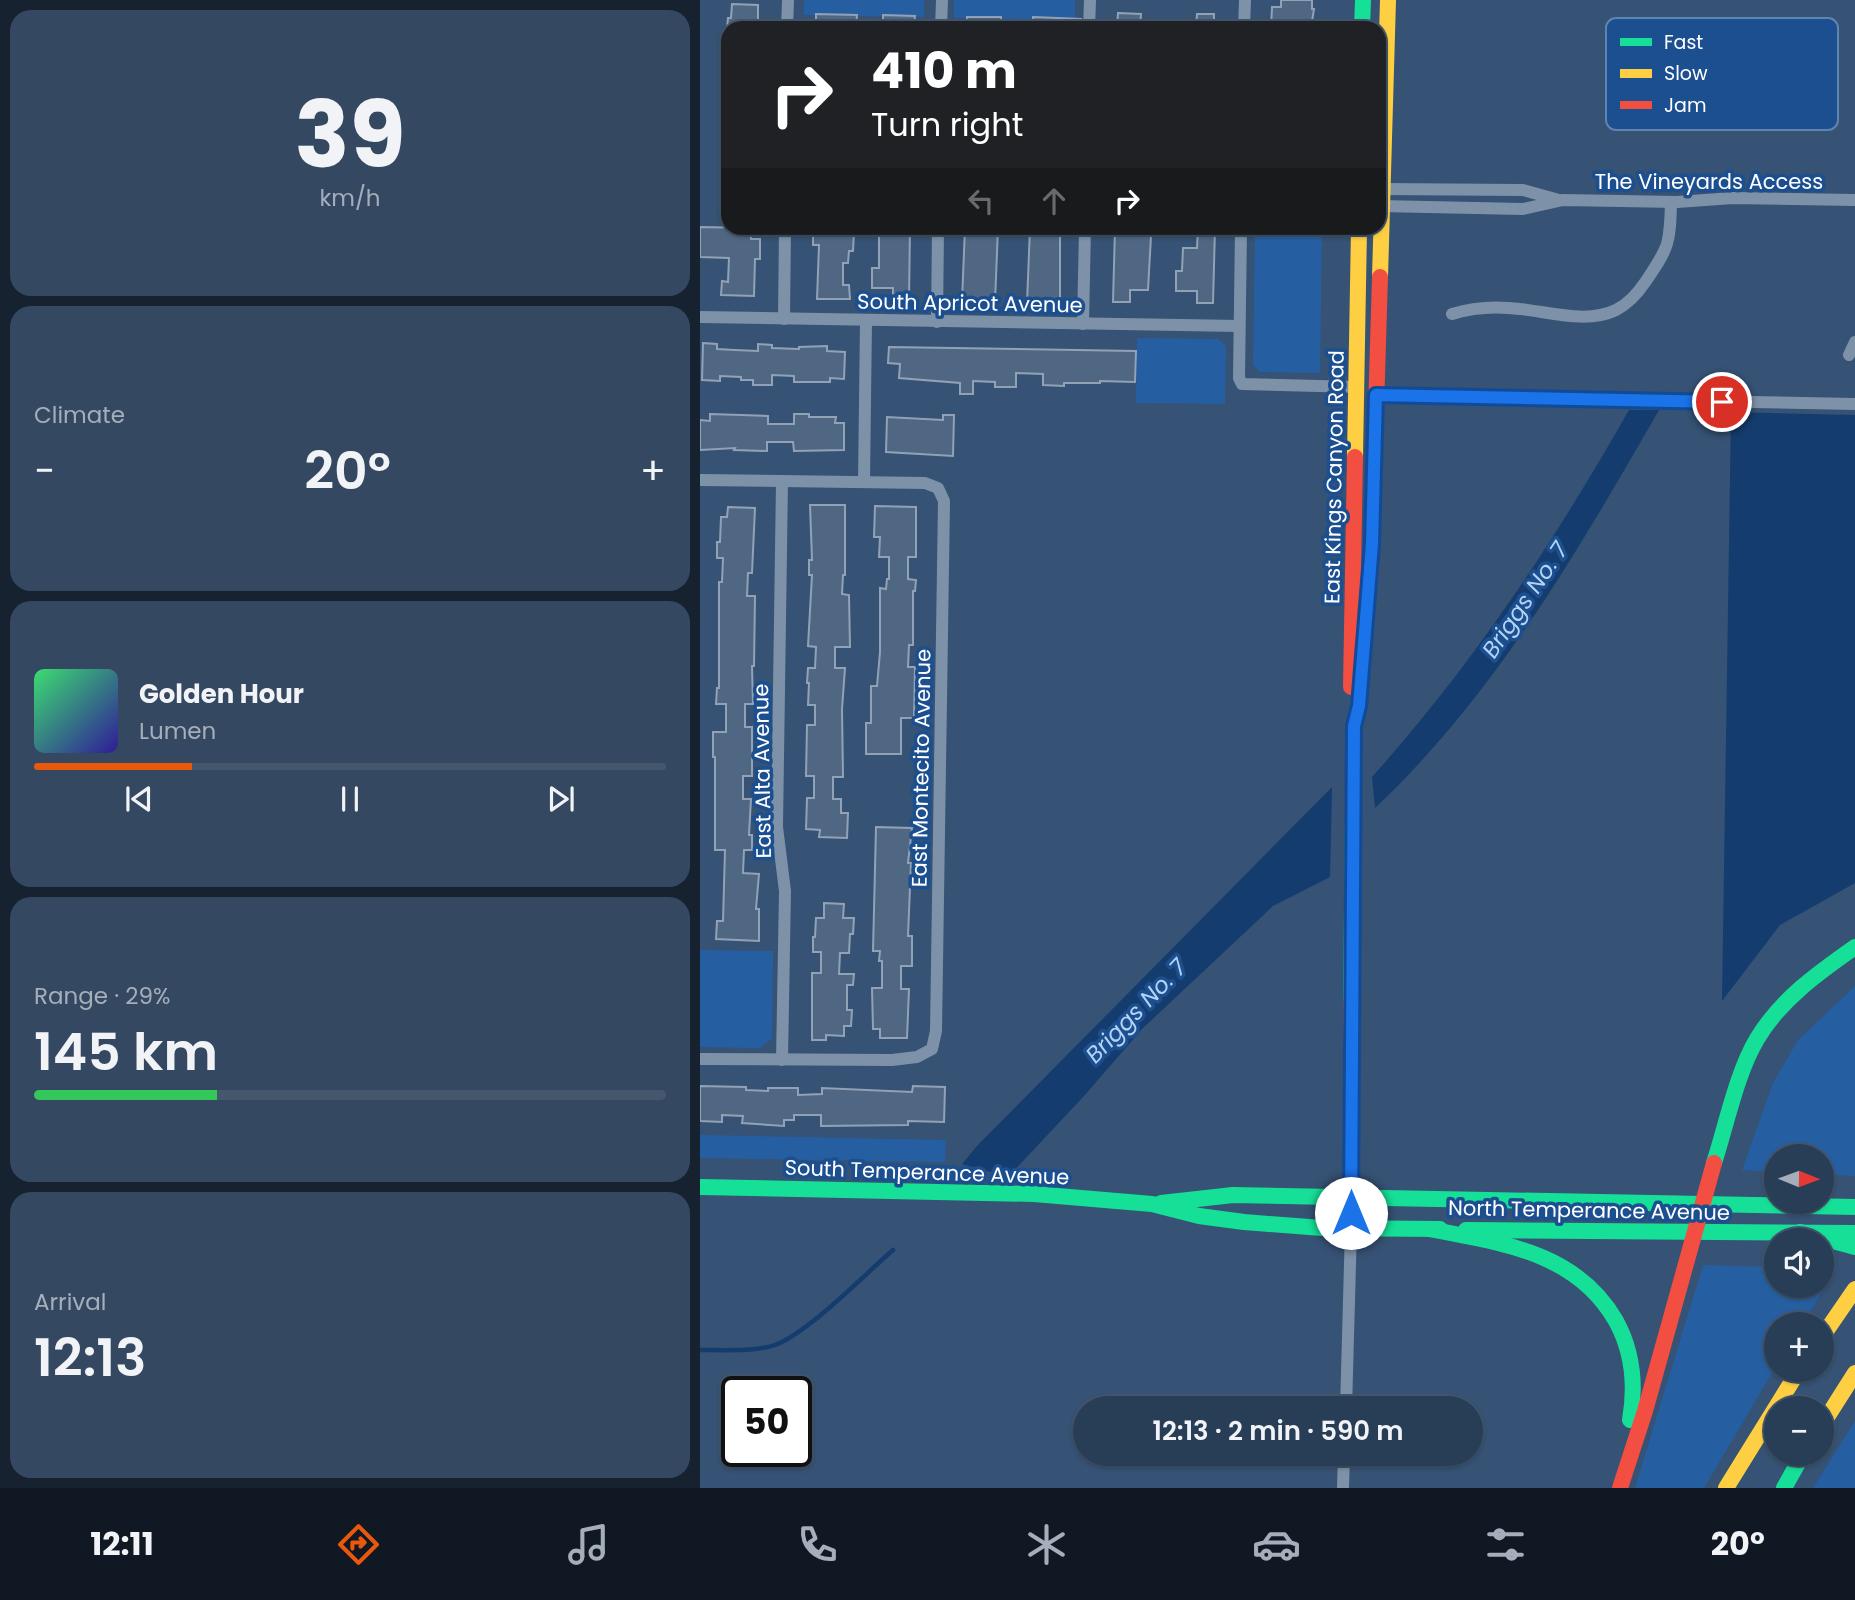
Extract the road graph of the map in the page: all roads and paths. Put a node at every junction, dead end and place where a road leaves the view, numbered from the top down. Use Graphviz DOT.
graph roads {
  1 [pos="788,0"];
  2 [pos="942,0"];
  3 [pos="1090,0"];
  4 [pos="1245,0"];
  5 [pos="1363,0"];
  6 [pos="1388,0"];
  7 [pos="787,21"];
  8 [pos="941,21"];
  9 [pos="1089,21"];
  10 [pos="1244,21"];
  11 [pos="1362,21"];
  12 [pos="1386,54"];
  13 [pos="1386,189"];
  14 [pos="1855,200"];
  15 [pos="1563,201"];
  16 [pos="1671,202"];
  17 [pos="1386,206"];
  18 [pos="785,235"];
  19 [pos="938,235"];
  20 [pos="1085,235"];
  21 [pos="1241,235"];
  22 [pos="1359,235"];
  23 [pos="1379,235"];
  24 [pos="1452,314"];
  25 [pos="700,317"];
  26 [pos="784,319"];
  27 [pos="866,320"];
  28 [pos="937,321"];
  29 [pos="1083,324"];
  30 [pos="1239,326"];
  31 [pos="1855,342"];
  32 [pos="1849,355"];
  33 [pos="1357,387"];
  34 [pos="1376,395"];
  35 [pos="1855,404"];
  36 [pos="700,480"];
  37 [pos="782,481"];
  38 [pos="864,482"];
  39 [pos="1373,514"];
  40 [pos="1354,726"];
  41 [pos="1855,947"];
  42 [pos="700,1059"];
  43 [pos="782,1060"];
  44 [pos="700,1187"];
  45 [pos="1325,1197"];
  46 [pos="1351,1197"];
  47 [pos="1152,1204"];
  48 [pos="1703,1205"];
  49 [pos="1855,1208"];
  50 [pos="1322,1228"];
  51 [pos="1350,1228"];
  52 [pos="1429,1229"];
  53 [pos="1696,1232"];
  54 [pos="1764,1232"];
  55 [pos="1834,1233"];
  56 [pos="1855,1233"];
  57 [pos="1834,1241"];
  58 [pos="1855,1247"];
  59 [pos="1855,1289"];
  60 [pos="1834,1319"];
  61 [pos="1855,1373"];
  62 [pos="1792,1382"];
  63 [pos="1346,1396"];
  64 [pos="1834,1406"];
  65 [pos="1344,1466"];
  66 [pos="1797,1466"];
  67 [pos="1343,1488"];
  68 [pos="1617,1488"];
  69 [pos="1726,1488"];
  70 [pos="1784,1488"];
  1 -- 7 [label="street"];
  2 -- 8 [label="street"];
  3 -- 9 [label="street"];
  4 -- 10 [label="street"];
  5 -- 11 [label="main road"];
  6 -- 12 [label="main road, East Kings Canyon Road"];
  13 -- 15 [label="street, The Vineyards Access"];
  14 -- 16 [label="street, The Vineyards Access"];
  15 -- 16 [label="street, The Vineyards Access"];
  15 -- 17 [label="street, The Vineyards Access"];
  16 -- 24 [label="street"];
  18 -- 26 [label="street"];
  19 -- 28 [label="street"];
  20 -- 29 [label="street"];
  21 -- 30 [label="street"];
  22 -- 33 [label="main road, East Kings Canyon Road"];
  23 -- 34 [label="main road, East Kings Canyon Road"];
  25 -- 26 [label="street, South Apricot Avenue"];
  26 -- 27 [label="street, South Apricot Avenue"];
  27 -- 28 [label="street, South Apricot Avenue"];
  27 -- 38 [label="street"];
  28 -- 29 [label="street, South Apricot Avenue"];
  29 -- 30 [label="street, South Apricot Avenue"];
  30 -- 33 [label="street"];
  31 -- 32 [label="street"];
  33 -- 39 [label="main road"];
  33 -- 40 [label="main road, East Kings Canyon Road"];
  34 -- 35 [label="street"];
  34 -- 39 [label="main road, East Kings Canyon Road"];
  36 -- 37 [label="street"];
  37 -- 38 [label="street"];
  37 -- 43 [label="street, East Alta Avenue"];
  38 -- 43 [label="street, East Montecito Avenue"];
  39 -- 40 [label="main road, East Kings Canyon Road"];
  40 -- 46 [label="main road, East Kings Canyon Road"];
  41 -- 48 [label="main road"];
  42 -- 43 [label="street"];
  44 -- 47 [label="main road, South Temperance Avenue"];
  45 -- 46 [label="main road, North Temperance Avenue"];
  45 -- 47 [label="main road, South Temperance Avenue"];
  46 -- 48 [label="main road, North Temperance Avenue"];
  46 -- 51 [label="main road, East Kings Canyon Road"];
  47 -- 50 [label="main road, South Temperance Avenue"];
  48 -- 49 [label="main road, North Temperance Avenue"];
  48 -- 53 [label="main road"];
  50 -- 51 [label="main road, North Temperance Avenue"];
  51 -- 52 [label="main road, North Temperance Avenue"];
  51 -- 63 [label="street, East Kings Canyon Road"];
  52 -- 53 [label="main road, North Temperance Avenue"];
  52 -- 68 [label="main road"];
  53 -- 54 [label="main road, North Temperance Avenue"];
  53 -- 68 [label="main road"];
  55 -- 56 [label="main road, North Temperance Avenue"];
  57 -- 58 [label="main road"];
  59 -- 60 [label="main road"];
  61 -- 64 [label="main road"];
  62 -- 69 [label="main road"];
  65 -- 67 [label="street"];
  66 -- 70 [label="main road"];
}
